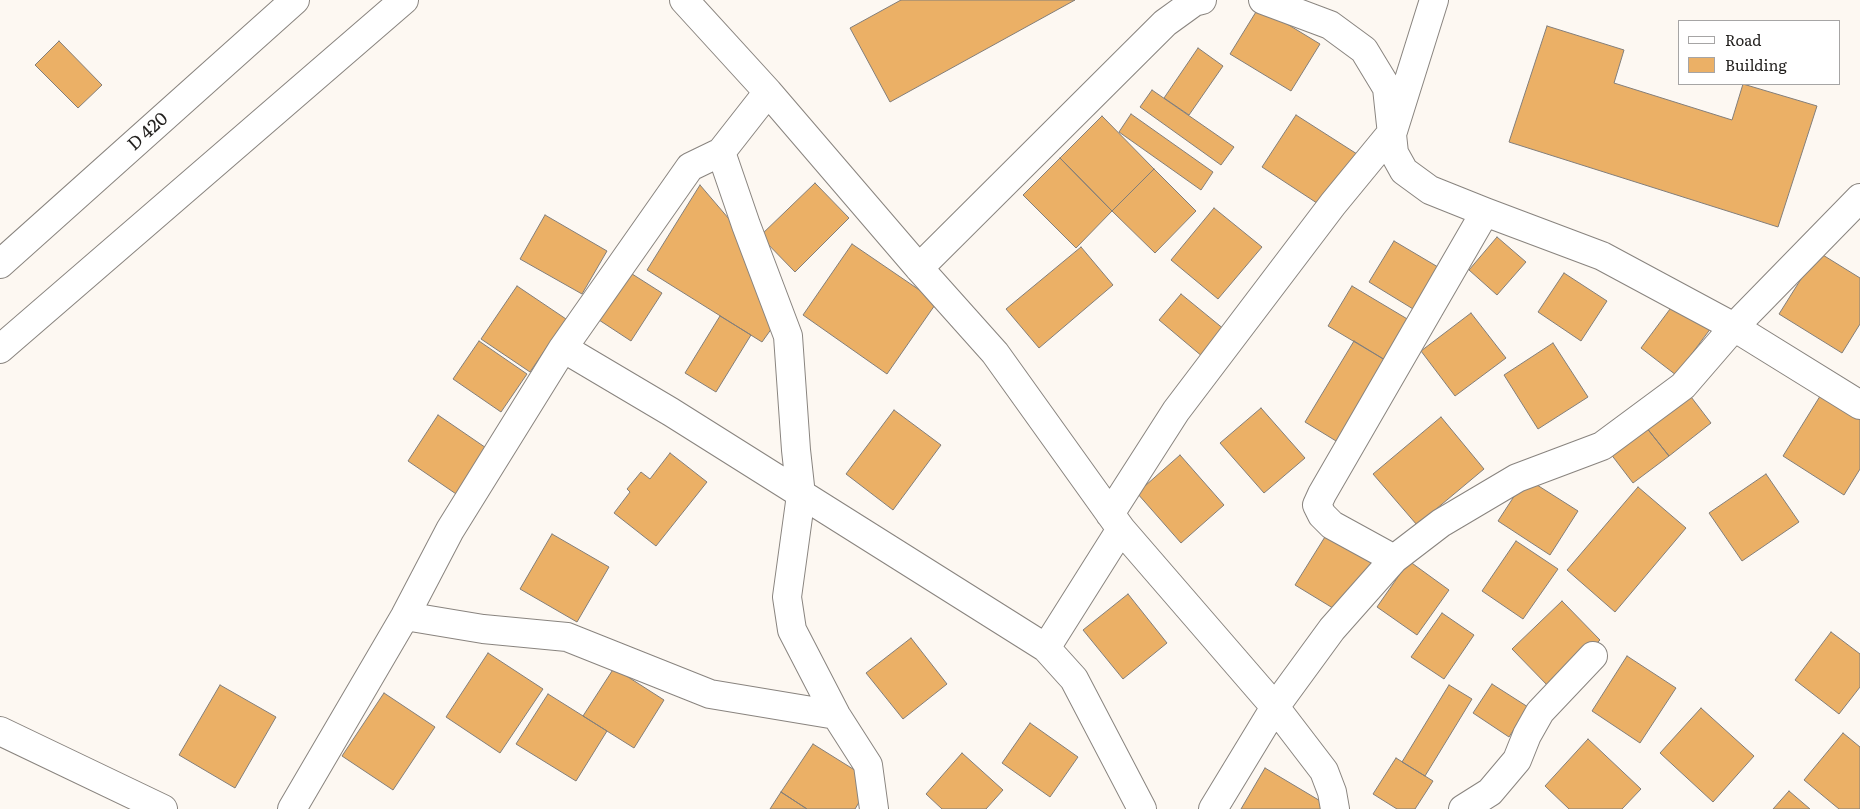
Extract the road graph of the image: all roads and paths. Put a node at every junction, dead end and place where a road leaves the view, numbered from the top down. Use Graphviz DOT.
graph roads {
  1 [pos="295,0"];
  2 [pos="404,0"];
  3 [pos="684,0"];
  4 [pos="1202,0"];
  5 [pos="1264,0"];
  6 [pos="1434,0"];
  7 [pos="768,92"];
  8 [pos="1392,131"];
  9 [pos="721,152"];
  10 [pos="1860,198"];
  11 [pos="1485,212"];
  12 [pos="0,264"];
  13 [pos="919,268"];
  14 [pos="1734,326"];
  15 [pos="564,348"];
  16 [pos="0,349"];
  17 [pos="1860,406"];
  18 [pos="801,495"];
  19 [pos="1115,522"];
  20 [pos="1394,559"];
  21 [pos="404,616"];
  22 [pos="1046,648"];
  23 [pos="1593,656"];
  24 [pos="1275,707"];
  25 [pos="836,716"];
  26 [pos="0,731"];
  27 [pos="163,809"];
  28 [pos="292,809"];
  29 [pos="874,809"];
  30 [pos="1142,809"];
  31 [pos="1213,809"];
  32 [pos="1336,809"];
  33 [pos="1463,809"];
  1 -- 12 [label="main road, D 420"];
  2 -- 16 [label="main road"];
  3 -- 7 [label="main road"];
  4 -- 13 [label="main road"];
  5 -- 8 [label="main road"];
  6 -- 8 [label="main road"];
  7 -- 9 [label="main road"];
  7 -- 13 [label="main road"];
  8 -- 11 [label="main road"];
  8 -- 19 [label="main road"];
  9 -- 15 [label="main road"];
  9 -- 18 [label="main road"];
  10 -- 14 [label="main road"];
  11 -- 14 [label="main road"];
  11 -- 20 [label="main road"];
  13 -- 19 [label="main road"];
  14 -- 17 [label="main road"];
  14 -- 20 [label="main road"];
  15 -- 18 [label="main road"];
  15 -- 21 [label="main road"];
  18 -- 22 [label="main road"];
  18 -- 25 [label="main road"];
  19 -- 22 [label="main road"];
  19 -- 24 [label="main road"];
  20 -- 24 [label="main road"];
  21 -- 25 [label="main road"];
  21 -- 28 [label="main road"];
  22 -- 30 [label="main road"];
  23 -- 33 [label="main road"];
  24 -- 31 [label="main road"];
  24 -- 32 [label="main road"];
  25 -- 29 [label="main road"];
  26 -- 27 [label="main road"];
}
